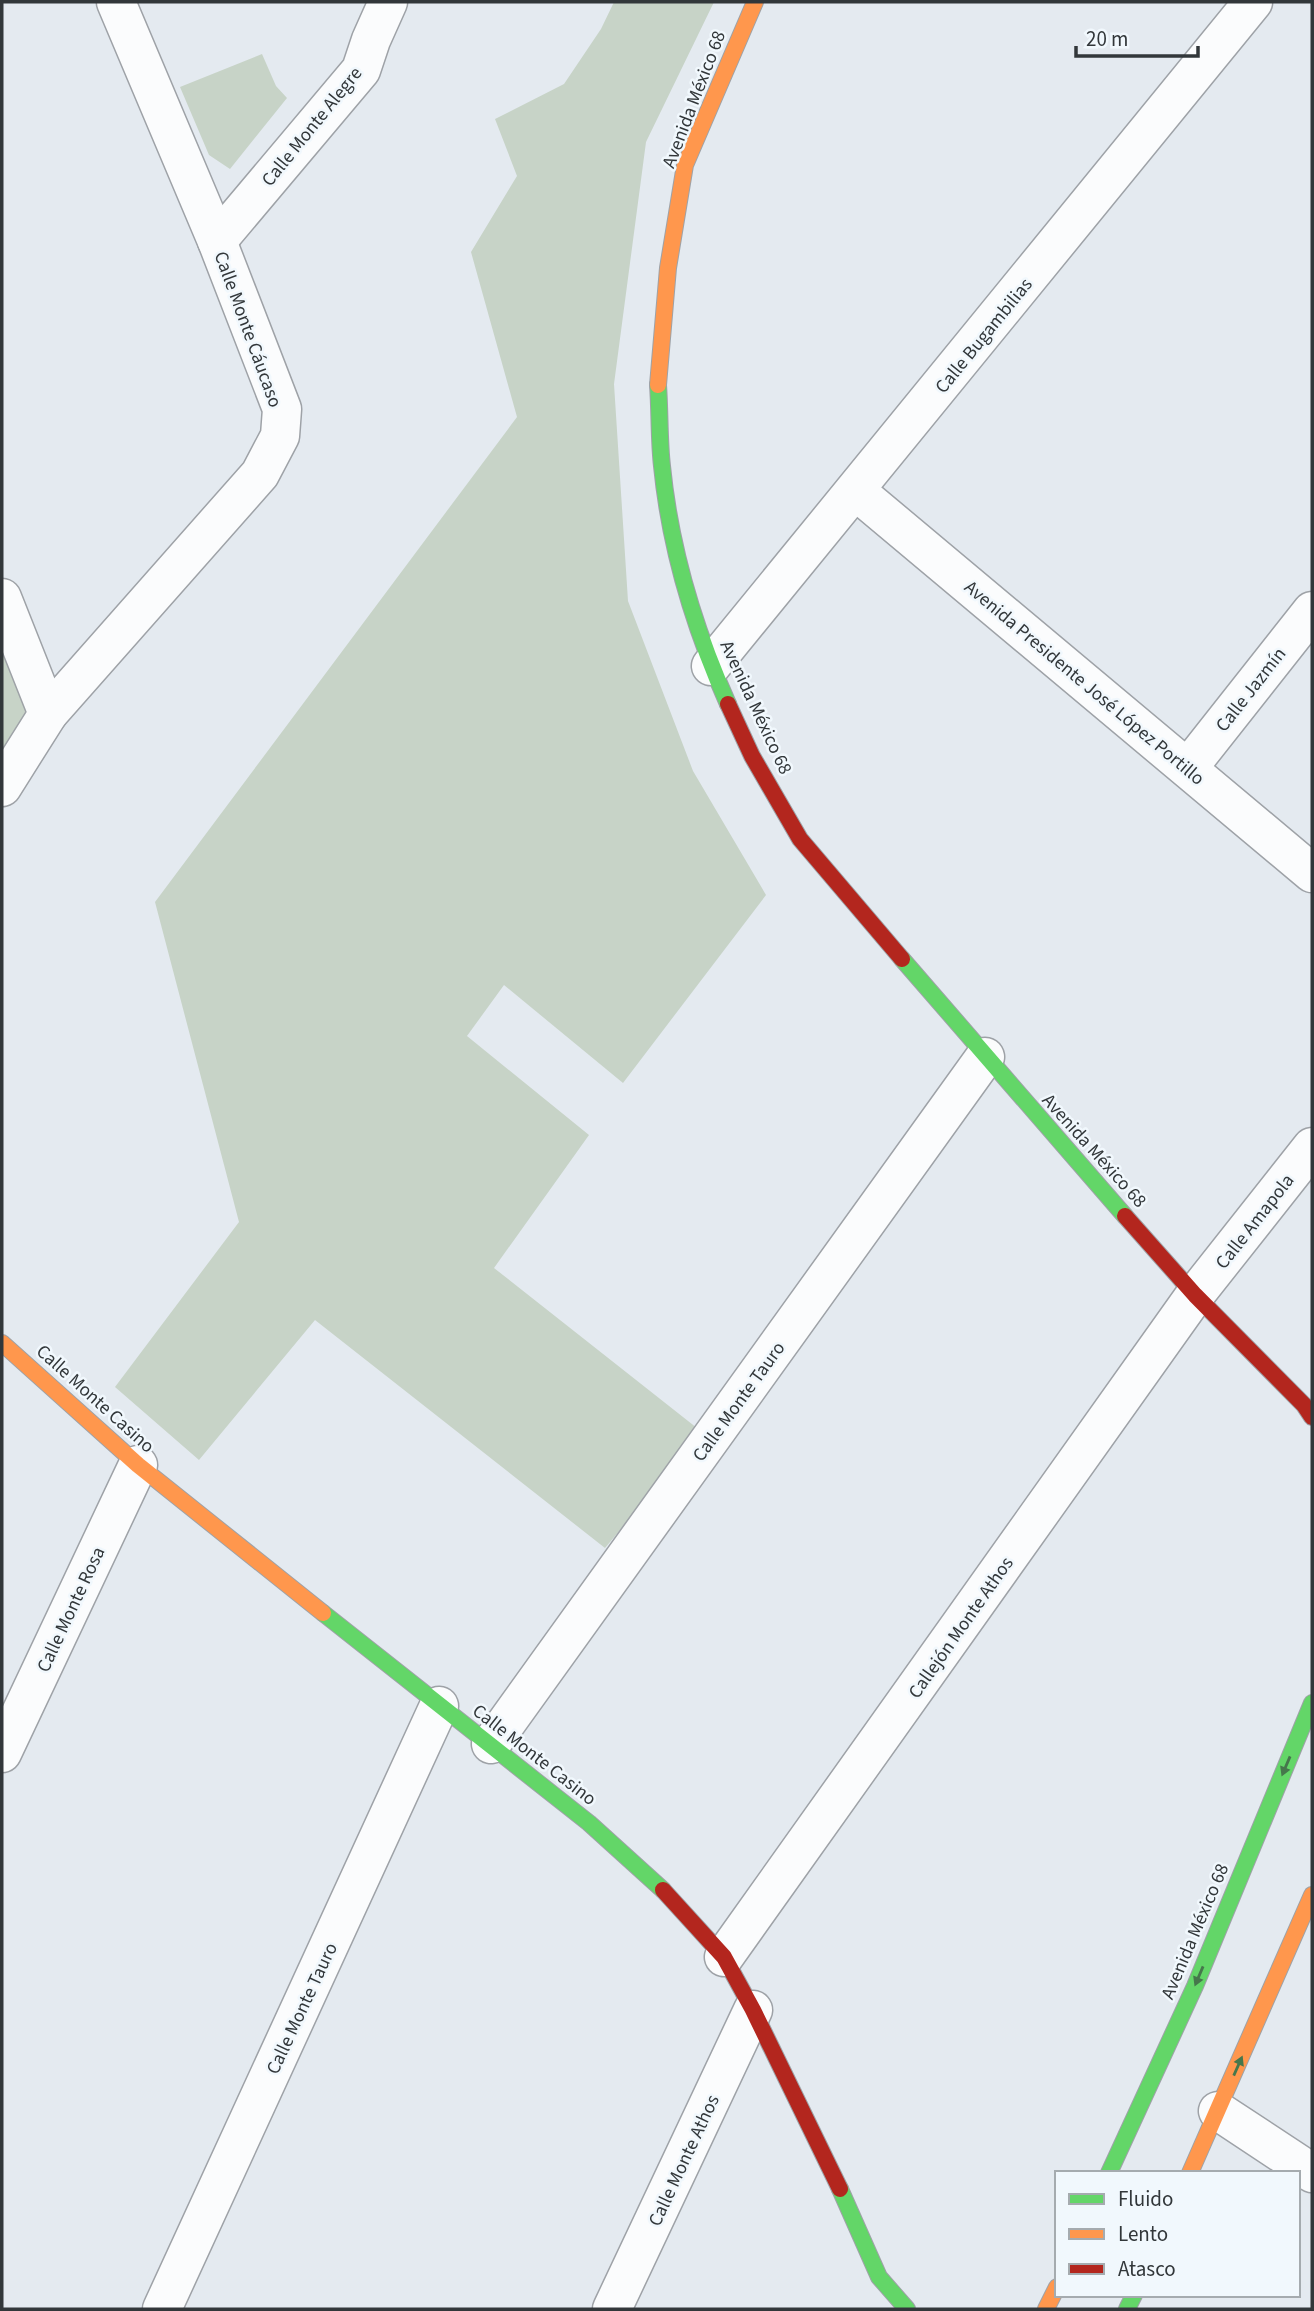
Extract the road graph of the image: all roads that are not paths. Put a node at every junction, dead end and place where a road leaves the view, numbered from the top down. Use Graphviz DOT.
graph roads {
  1 [pos="116,2"];
  2 [pos="388,2"];
  3 [pos="755,2"];
  4 [pos="1253,2"];
  5 [pos="217,241"];
  6 [pos="856,491"];
  7 [pos="2,598"];
  8 [pos="1312,611"];
  9 [pos="711,666"];
  10 [pos="48,714"];
  11 [pos="1188,768"];
  12 [pos="2,787"];
  13 [pos="1312,873"];
  14 [pos="985,1057"];
  15 [pos="1312,1147"];
  16 [pos="1195,1295"];
  17 [pos="2,1343"];
  18 [pos="1312,1417"];
  19 [pos="138,1465"];
  20 [pos="1312,1703"];
  21 [pos="439,1706"];
  22 [pos="491,1744"];
  23 [pos="2,1753"];
  24 [pos="1312,1895"];
  25 [pos="724,1957"];
  26 [pos="752,2010"];
  27 [pos="1218,2111"];
  28 [pos="1110,2171"];
  29 [pos="1191,2171"];
  30 [pos="1312,2173"];
  31 [pos="1055,2291"];
  32 [pos="162,2309"];
  33 [pos="612,2309"];
  34 [pos="907,2309"];
  35 [pos="1046,2309"];
  1 -- 5 [label="street, Calle Monte Cáucaso"];
  2 -- 5 [label="street, Calle Monte Alegre"];
  3 -- 9 [label="main road, Avenida México 68"];
  4 -- 6 [label="street, Calle Bugambilias"];
  5 -- 10 [label="street, Calle Monte Cáucaso"];
  6 -- 9 [label="street, Calle Bugambilias"];
  6 -- 11 [label="street, Avenida Presidente José López Portillo"];
  7 -- 10 [label="street"];
  8 -- 11 [label="street, Calle Jazmín"];
  9 -- 14 [label="main road, Avenida México 68"];
  10 -- 12 [label="street, Calle Monte Cáucaso"];
  11 -- 13 [label="street, Avenida Presidente José López Portillo"];
  14 -- 16 [label="main road, Avenida México 68"];
  14 -- 22 [label="street, Calle Monte Tauro"];
  15 -- 16 [label="street, Calle Amapola"];
  16 -- 18 [label="main road, Avenida México 68"];
  16 -- 25 [label="street, Callejón Monte Athos"];
  17 -- 19 [label="main road, Calle Monte Casino"];
  19 -- 21 [label="main road, Calle Monte Casino"];
  19 -- 23 [label="street, Calle Monte Rosa"];
  20 -- 28 [label="main road, Avenida México 68, one-way"];
  21 -- 22 [label="main road, Calle Monte Casino"];
  21 -- 32 [label="street, Calle Monte Tauro"];
  22 -- 25 [label="main road, Calle Monte Casino"];
  27 -- 24 [label="main road, one-way"];
  25 -- 26 [label="main road, Calle Monte Casino"];
  26 -- 33 [label="street, Calle Monte Athos"];
  26 -- 34 [label="main road, Calle Monte Casino"];
  27 -- 29 [label="main road"];
  27 -- 30 [label="street"];
  31 -- 35 [label="main road"];
}
